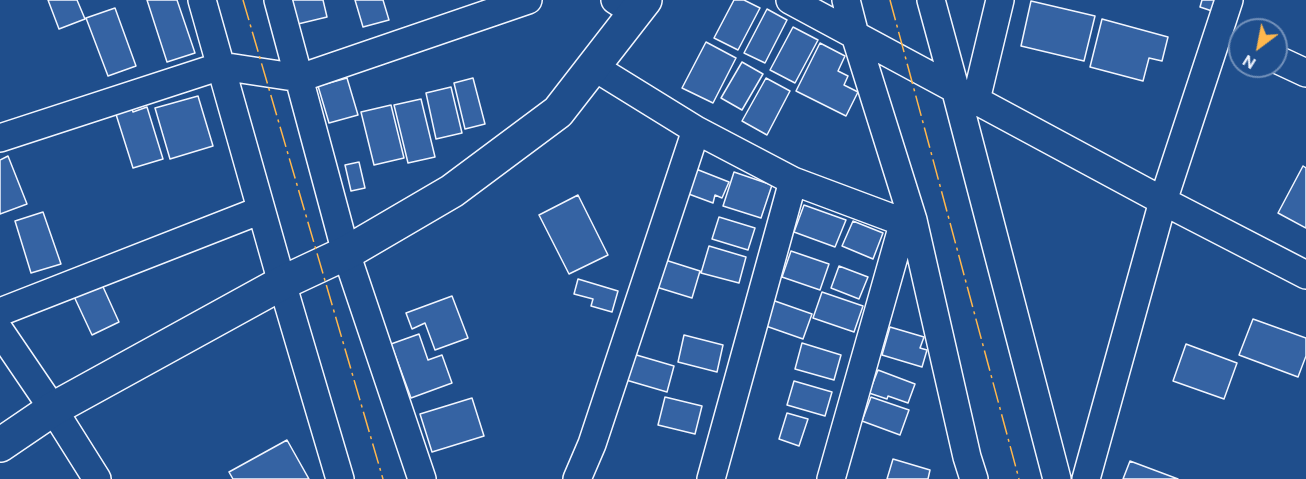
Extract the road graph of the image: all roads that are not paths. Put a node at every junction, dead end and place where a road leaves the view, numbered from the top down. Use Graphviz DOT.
graph roads {
  1 [pos="202,0"];
  2 [pos="278,0"];
  3 [pos="528,0"];
  4 [pos="790,0"];
  5 [pos="846,0"];
  6 [pos="931,0"];
  7 [pos="1000,0"];
  8 [pos="1229,0"];
  9 [pos="631,4"];
  10 [pos="1229,18"];
  11 [pos="855,35"];
  12 [pos="1228,42"];
  13 [pos="1288,65"];
  14 [pos="221,66"];
  15 [pos="594,67"];
  16 [pos="1306,73"];
  17 [pos="300,78"];
  18 [pos="966,94"];
  19 [pos="696,130"];
  20 [pos="0,138"];
  21 [pos="793,181"];
  22 [pos="1164,201"];
  23 [pos="261,210"];
  24 [pos="908,220"];
  25 [pos="346,253"];
  26 [pos="1306,275"];
  27 [pos="282,283"];
  28 [pos="0,312"];
  29 [pos="0,331"];
  30 [pos="52,409"];
  31 [pos="0,445"];
  32 [pos="967,472"];
  33 [pos="97,479"];
  34 [pos="340,479"];
  35 [pos="422,479"];
  36 [pos="577,479"];
  37 [pos="711,479"];
  38 [pos="831,479"];
  39 [pos="1057,479"];
  40 [pos="1086,479"];
  1 -- 14 [label="street"];
  2 -- 17 [label="street"];
  3 -- 17 [label="street"];
  4 -- 11 [label="street"];
  5 -- 11 [label="street"];
  6 -- 18 [label="street"];
  7 -- 18 [label="street"];
  8 -- 10 [label="street"];
  9 -- 15 [label="main road"];
  11 -- 18 [label="street"];
  11 -- 24 [label="street"];
  12 -- 22 [label="street"];
  13 -- 16 [label="street"];
  14 -- 17 [label="street"];
  14 -- 20 [label="street"];
  14 -- 23 [label="street"];
  15 -- 19 [label="street"];
  15 -- 25 [label="main road"];
  17 -- 25 [label="street"];
  18 -- 22 [label="street"];
  18 -- 39 [label="street"];
  19 -- 21 [label="street"];
  19 -- 36 [label="street"];
  21 -- 24 [label="street"];
  21 -- 37 [label="street"];
  22 -- 26 [label="street"];
  22 -- 40 [label="street"];
  23 -- 27 [label="street"];
  23 -- 28 [label="street"];
  24 -- 32 [label="street"];
  24 -- 38 [label="street"];
  25 -- 27 [label="main road"];
  25 -- 35 [label="street"];
  27 -- 30 [label="main road"];
  27 -- 34 [label="street"];
  29 -- 30 [label="street"];
  30 -- 31 [label="main road"];
  30 -- 33 [label="street"];
}
